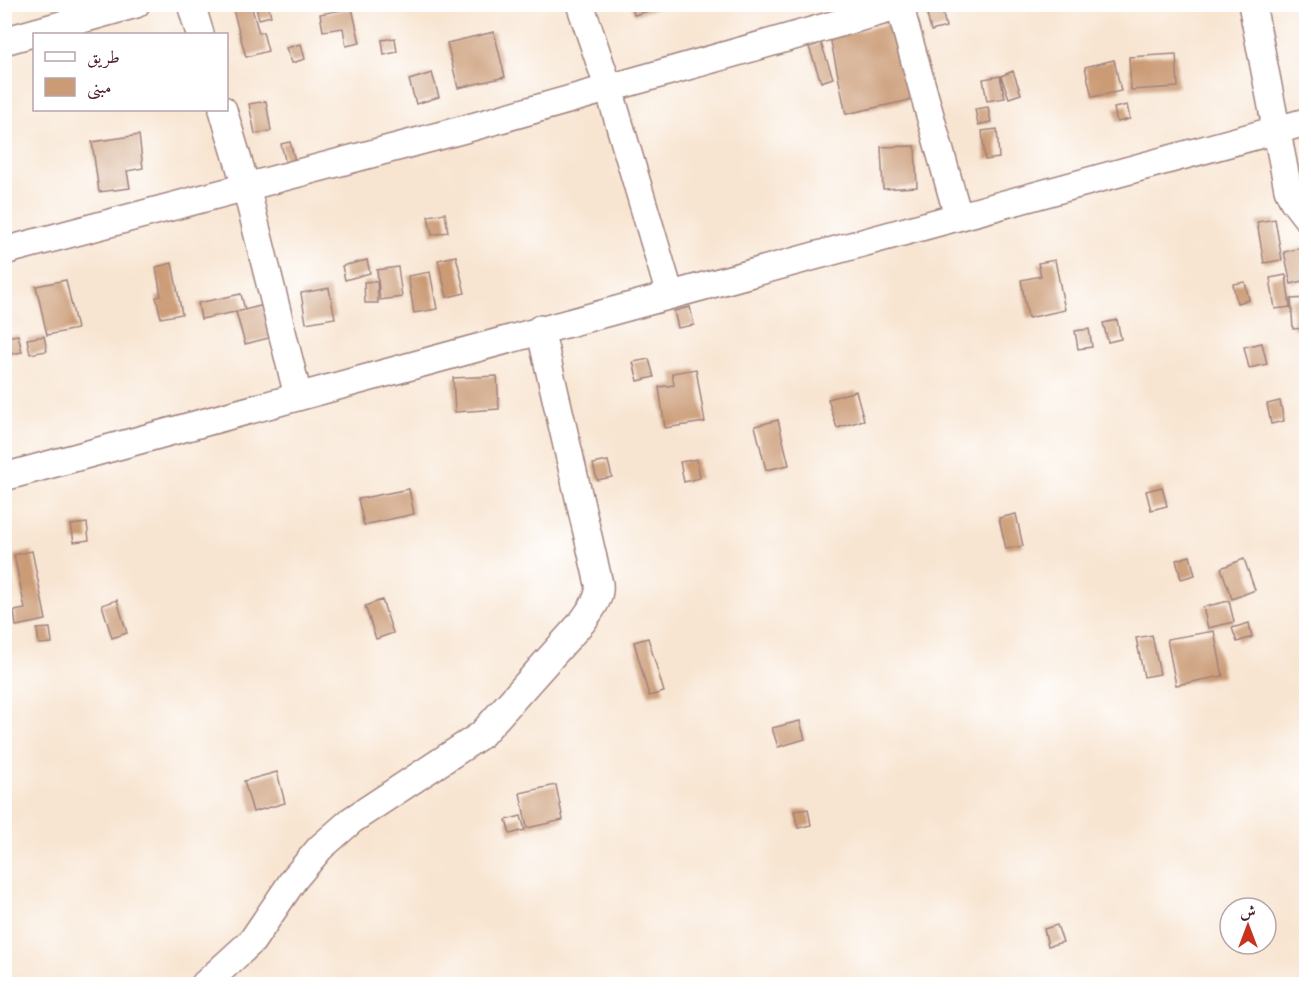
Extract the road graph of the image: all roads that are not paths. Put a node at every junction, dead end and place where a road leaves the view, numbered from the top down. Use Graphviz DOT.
graph roads {
  1 [pos="136,4"];
  2 [pos="191,4"];
  3 [pos="580,4"];
  4 [pos="1252,4"];
  5 [pos="902,5"];
  6 [pos="200,33"];
  7 [pos="4,41"];
  8 [pos="609,89"];
  9 [pos="223,111"];
  10 [pos="1306,122"];
  11 [pos="1279,129"];
  12 [pos="246,187"];
  13 [pos="958,216"];
  14 [pos="1306,217"];
  15 [pos="4,251"];
  16 [pos="670,295"];
  17 [pos="540,329"];
  18 [pos="298,396"];
  19 [pos="4,477"];
  20 [pos="204,984"];
  1 -- 7 [label="street"];
  2 -- 6 [label="street"];
  3 -- 8 [label="street"];
  4 -- 11 [label="street"];
  5 -- 8 [label="street"];
  5 -- 13 [label="street"];
  8 -- 12 [label="street"];
  8 -- 16 [label="street"];
  9 -- 12 [label="street"];
  10 -- 11 [label="street"];
  11 -- 13 [label="street"];
  11 -- 14 [label="street"];
  12 -- 15 [label="street"];
  12 -- 18 [label="street"];
  13 -- 16 [label="street"];
  16 -- 17 [label="street"];
  17 -- 18 [label="street"];
  17 -- 20 [label="street"];
  18 -- 19 [label="street"];
}
